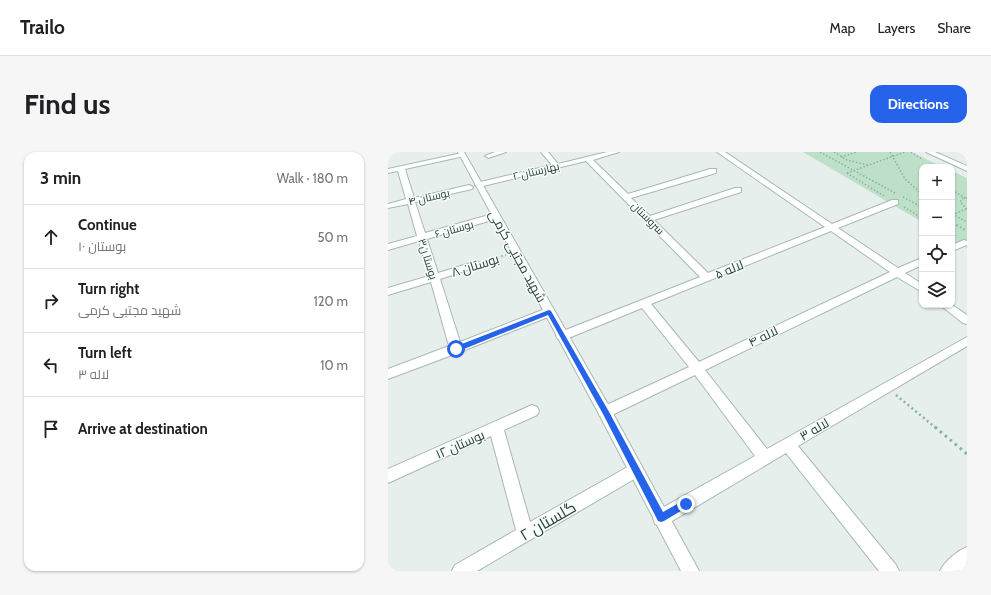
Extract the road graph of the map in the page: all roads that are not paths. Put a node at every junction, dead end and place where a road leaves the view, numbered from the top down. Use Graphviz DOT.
graph roads {
  1 [pos="503,152"];
  2 [pos="544,152"];
  3 [pos="616,152"];
  4 [pos="720,152"];
  5 [pos="929,152"];
  6 [pos="945,152"];
  7 [pos="461,153"];
  8 [pos="488,156"];
  9 [pos="588,159"];
  10 [pos="967,162"];
  11 [pos="556,166"];
  12 [pos="401,168"];
  13 [pos="967,169"];
  14 [pos="388,171"];
  15 [pos="713,171"];
  16 [pos="474,186"];
  17 [pos="738,190"];
  18 [pos="626,196"];
  19 [pos="411,201"];
  20 [pos="895,202"];
  21 [pos="388,206"];
  22 [pos="496,216"];
  23 [pos="648,219"];
  24 [pos="832,228"];
  25 [pos="422,238"];
  26 [pos="964,242"];
  27 [pos="955,246"];
  28 [pos="388,247"];
  29 [pos="919,262"];
  30 [pos="477,264"];
  31 [pos="896,272"];
  32 [pos="433,278"];
  33 [pos="707,278"];
  34 [pos="919,287"];
  35 [pos="388,292"];
  36 [pos="644,303"];
  37 [pos="949,308"];
  38 [pos="549,312"];
  39 [pos="967,320"];
  40 [pos="562,336"];
  41 [pos="967,340"];
  42 [pos="456,349"];
  43 [pos="698,368"];
  44 [pos="388,374"];
  45 [pos="532,411"];
  46 [pos="605,412"];
  47 [pos="496,427"];
  48 [pos="788,445"];
  49 [pos="765,458"];
  50 [pos="636,470"];
  51 [pos="388,476"];
  52 [pos="661,518"];
  53 [pos="525,534"];
  54 [pos="967,555"];
  55 [pos="461,571"];
  56 [pos="690,571"];
  57 [pos="890,571"];
  58 [pos="949,571"];
  1 -- 8 [label="street"];
  2 -- 11 [label="street"];
  3 -- 9 [label="street, بهارستان ۲"];
  4 -- 24 [label="street"];
  5 -- 13 [label="street"];
  6 -- 10 [label="street"];
  7 -- 12 [label="street"];
  7 -- 16 [label="street, شهید مجتبی کرمی"];
  9 -- 11 [label="street, بهارستان ۲"];
  9 -- 18 [label="street, سروستان"];
  11 -- 16 [label="street, بهارستان ۲"];
  12 -- 14 [label="street"];
  12 -- 19 [label="street, بوستا ن۳"];
  15 -- 18 [label="street"];
  16 -- 19 [label="street, بوستان ۴"];
  16 -- 22 [label="street, شهید مجتبی کرمی"];
  17 -- 23 [label="street"];
  18 -- 23 [label="street, سروستان"];
  19 -- 21 [label="street, بوستان ۴"];
  19 -- 25 [label="street, بوستا ن۳"];
  20 -- 24 [label="street, لاله ۵"];
  22 -- 25 [label="street, بوستان ۶"];
  22 -- 38 [label="street, شهید مجتبی کرمی"];
  23 -- 33 [label="street, سروستان"];
  24 -- 31 [label="street"];
  24 -- 33 [label="street, لاله ۵"];
  25 -- 28 [label="street, بوستان ۶"];
  25 -- 32 [label="street, بوستا ن۳"];
  26 -- 27 [label="street"];
  29 -- 31 [label="street, لاله ۴"];
  30 -- 32 [label="street, بوستان ۸"];
  31 -- 34 [label="street"];
  31 -- 43 [label="street, لاله ۴"];
  32 -- 35 [label="street, بوستان ۸"];
  32 -- 42 [label="street, بوستا ن۳"];
  33 -- 36 [label="street, لاله ۵"];
  36 -- 40 [label="street, لاله ۵"];
  36 -- 43 [label="street"];
  37 -- 39 [label="street"];
  38 -- 40 [label="street, شهید مجتبی کرمی"];
  38 -- 42 [label="street"];
  40 -- 46 [label="street, شهید مجتبی کرمی"];
  41 -- 48 [label="street, لاله ۳"];
  42 -- 44 [label="street"];
  43 -- 46 [label="street, لاله ۴"];
  43 -- 49 [label="street"];
  45 -- 47 [label="street, بوستان ۱۲"];
  46 -- 50 [label="street, شهید مجتبی کرمی"];
  47 -- 51 [label="street, بوستان ۱۲"];
  47 -- 53 [label="street"];
  48 -- 49 [label="street, لاله ۳"];
  48 -- 57 [label="street"];
  49 -- 52 [label="street, لاله ۳"];
  50 -- 52 [label="street, شهید مجتبی کرمی"];
  50 -- 53 [label="street, گلستان ۲"];
  52 -- 56 [label="street, شهید مجتبی کرمی"];
  53 -- 55 [label="street, گلستان ۲"];
  54 -- 58 [label="street"];
}
